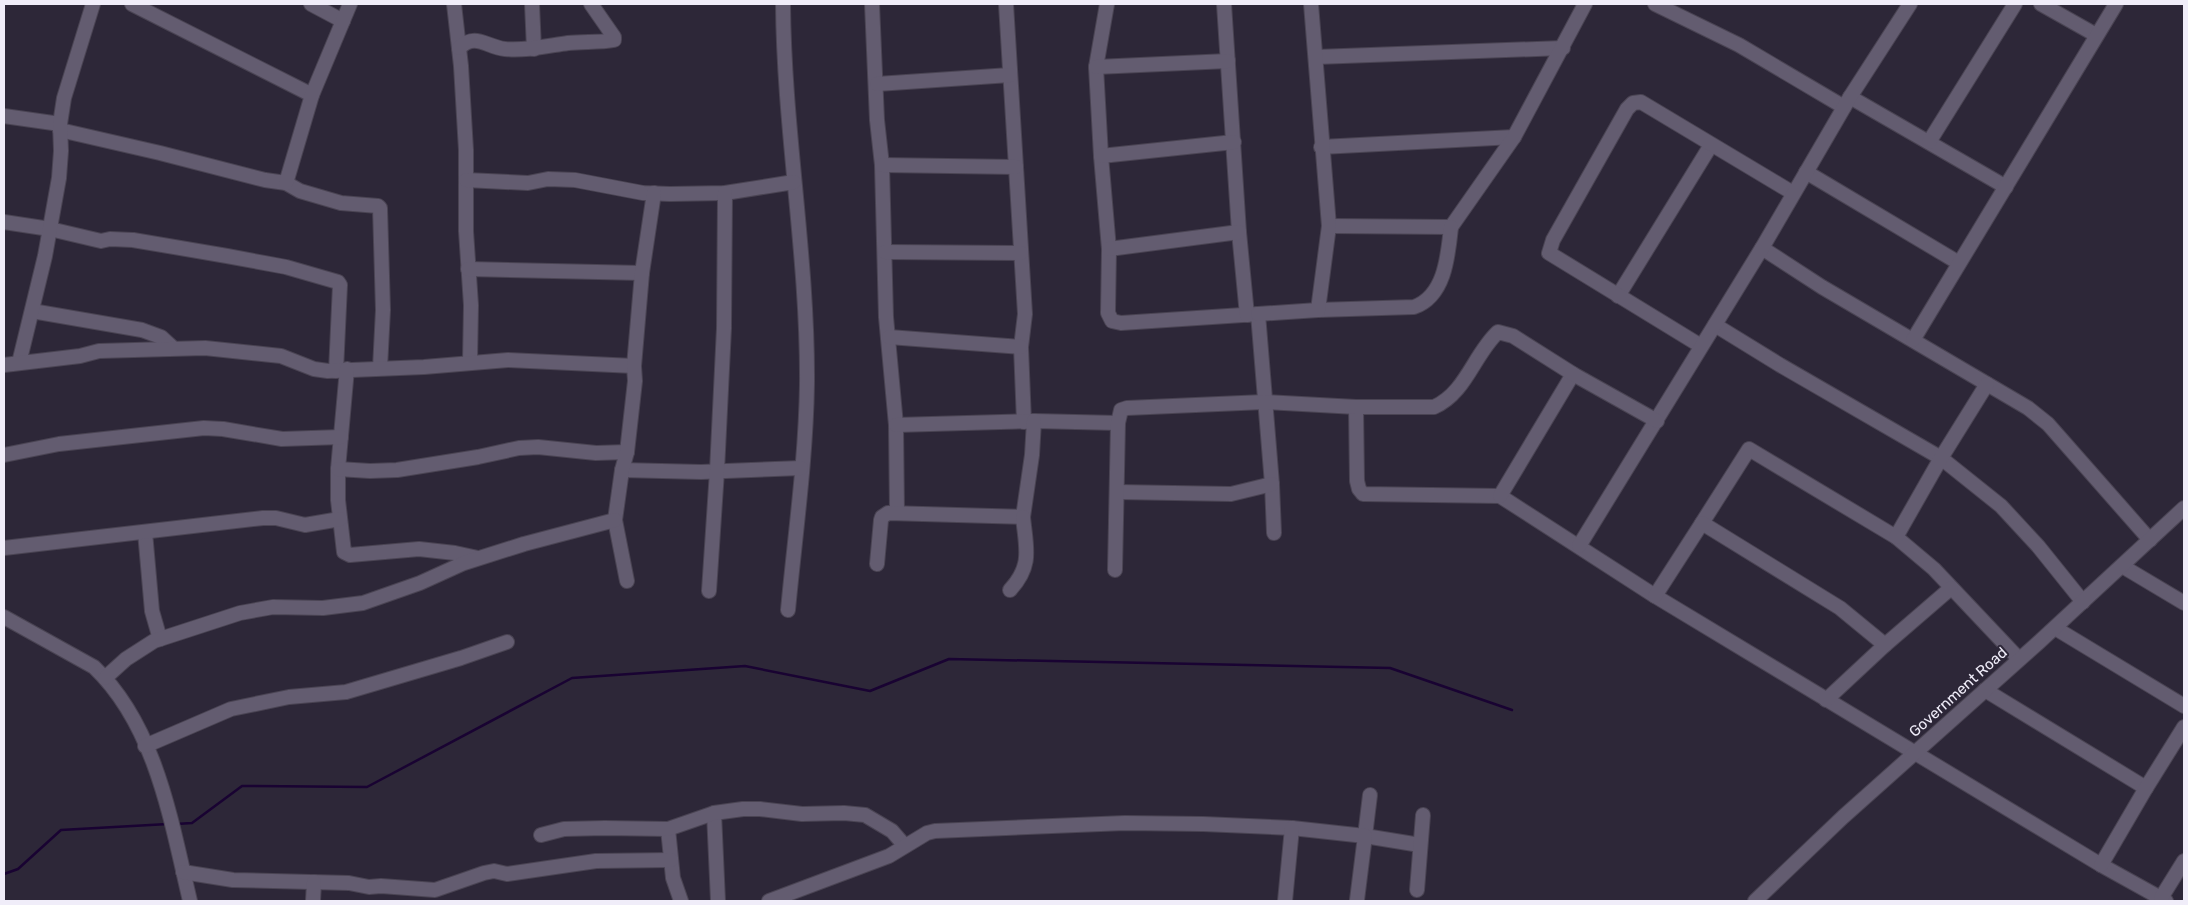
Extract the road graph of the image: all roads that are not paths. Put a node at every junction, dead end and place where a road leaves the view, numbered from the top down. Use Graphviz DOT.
graph roads {
  1 [pos="93,4"];
  2 [pos="132,4"];
  3 [pos="311,4"];
  4 [pos="350,4"];
  5 [pos="454,4"];
  6 [pos="532,4"];
  7 [pos="591,4"];
  8 [pos="783,4"];
  9 [pos="872,4"];
  10 [pos="1006,4"];
  11 [pos="1107,4"];
  12 [pos="1224,4"];
  13 [pos="1311,4"];
  14 [pos="1585,4"];
  15 [pos="1655,4"];
  16 [pos="1910,4"];
  17 [pos="2015,4"];
  18 [pos="2042,4"];
  19 [pos="2116,4"];
  20 [pos="343,21"];
  21 [pos="2096,35"];
  22 [pos="459,48"];
  23 [pos="534,48"];
  24 [pos="1563,48"];
  25 [pos="1316,57"];
  26 [pos="1228,61"];
  27 [pos="1096,67"];
  28 [pos="1010,75"];
  29 [pos="876,84"];
  30 [pos="312,95"];
  31 [pos="1847,102"];
  32 [pos="4,116"];
  33 [pos="60,127"];
  34 [pos="1514,137"];
  35 [pos="1234,142"];
  36 [pos="1929,142"];
  37 [pos="1711,145"];
  38 [pos="1321,147"];
  39 [pos="1101,156"];
  40 [pos="882,165"];
  41 [pos="1016,168"];
  42 [pos="1806,172"];
  43 [pos="466,180"];
  44 [pos="794,182"];
  45 [pos="286,183"];
  46 [pos="2006,187"];
  47 [pos="654,193"];
  48 [pos="724,193"];
  49 [pos="1793,194"];
  50 [pos="4,222"];
  51 [pos="1329,226"];
  52 [pos="1451,227"];
  53 [pos="50,229"];
  54 [pos="1239,232"];
  55 [pos="1762,248"];
  56 [pos="1109,249"];
  57 [pos="885,252"];
  58 [pos="1021,253"];
  59 [pos="1959,263"];
  60 [pos="468,269"];
  61 [pos="642,274"];
  62 [pos="1618,296"];
  63 [pos="32,310"];
  64 [pos="1318,310"];
  65 [pos="1252,314"];
  66 [pos="1715,325"];
  67 [pos="889,337"];
  68 [pos="1913,340"];
  69 [pos="1701,346"];
  70 [pos="1021,347"];
  71 [pos="173,348"];
  72 [pos="470,362"];
  73 [pos="19,364"];
  74 [pos="4,365"];
  75 [pos="634,366"];
  76 [pos="380,368"];
  77 [pos="341,370"];
  78 [pos="1573,374"];
  79 [pos="1987,384"];
  80 [pos="1264,402"];
  81 [pos="1356,406"];
  82 [pos="1657,421"];
  83 [pos="1029,422"];
  84 [pos="1118,423"];
  85 [pos="896,425"];
  86 [pos="341,437"];
  87 [pos="627,452"];
  88 [pos="4,455"];
  89 [pos="1941,458"];
  90 [pos="801,468"];
  91 [pos="338,469"];
  92 [pos="622,470"];
  93 [pos="717,470"];
  94 [pos="1272,484"];
  95 [pos="1117,492"];
  96 [pos="1500,496"];
  97 [pos="2184,508"];
  98 [pos="897,512"];
  99 [pos="1023,517"];
  100 [pos="340,519"];
  101 [pos="615,520"];
  102 [pos="1702,522"];
  103 [pos="145,532"];
  104 [pos="1274,532"];
  105 [pos="1896,537"];
  106 [pos="2150,540"];
  107 [pos="1579,546"];
  108 [pos="4,548"];
  109 [pos="478,558"];
  110 [pos="877,564"];
  111 [pos="2122,566"];
  112 [pos="1115,570"];
  113 [pos="628,581"];
  114 [pos="1952,588"];
  115 [pos="1010,590"];
  116 [pos="709,591"];
  117 [pos="1655,596"];
  118 [pos="2083,602"];
  119 [pos="2184,603"];
  120 [pos="788,610"];
  121 [pos="4,617"];
  122 [pos="2055,628"];
  123 [pos="160,639"];
  124 [pos="507,642"];
  125 [pos="1885,645"];
  126 [pos="2020,659"];
  127 [pos="105,678"];
  128 [pos="1985,690"];
  129 [pos="1826,700"];
  130 [pos="2184,706"];
  131 [pos="2184,727"];
  132 [pos="145,746"];
  133 [pos="1915,753"];
  134 [pos="2146,788"];
  135 [pos="1370,795"];
  136 [pos="714,814"];
  137 [pos="1423,816"];
  138 [pos="1292,828"];
  139 [pos="668,829"];
  140 [pos="541,835"];
  141 [pos="1365,836"];
  142 [pos="1420,845"];
  143 [pos="904,846"];
  144 [pos="671,860"];
  145 [pos="2184,861"];
  146 [pos="2101,865"];
  147 [pos="183,872"];
  148 [pos="314,882"];
  149 [pos="369,887"];
  150 [pos="1417,890"];
  151 [pos="2154,898"];
  152 [pos="1357,900"];
  153 [pos="190,901"];
  154 [pos="313,901"];
  155 [pos="371,901"];
  156 [pos="681,901"];
  157 [pos="718,901"];
  158 [pos="769,901"];
  159 [pos="1285,901"];
  160 [pos="1755,901"];
  1 -- 33 [label="street"];
  2 -- 30 [label="street"];
  3 -- 20 [label="street"];
  4 -- 20 [label="street"];
  5 -- 22 [label="street"];
  6 -- 23 [label="street"];
  7 -- 23 [label="street"];
  8 -- 44 [label="street"];
  9 -- 29 [label="street"];
  10 -- 28 [label="street"];
  11 -- 27 [label="street"];
  12 -- 26 [label="street"];
  13 -- 25 [label="street"];
  14 -- 24 [label="street"];
  15 -- 31 [label="street"];
  16 -- 31 [label="street"];
  17 -- 36 [label="street"];
  18 -- 21 [label="street"];
  19 -- 21 [label="street"];
  20 -- 30 [label="street"];
  21 -- 46 [label="street"];
  22 -- 23 [label="street"];
  22 -- 43 [label="street"];
  24 -- 25 [label="street"];
  24 -- 34 [label="street"];
  25 -- 38 [label="street"];
  26 -- 27 [label="street"];
  26 -- 35 [label="street"];
  27 -- 39 [label="street"];
  28 -- 29 [label="street"];
  28 -- 41 [label="street"];
  29 -- 40 [label="street"];
  30 -- 45 [label="street"];
  31 -- 36 [label="street"];
  31 -- 42 [label="street"];
  32 -- 33 [label="street"];
  33 -- 45 [label="street"];
  33 -- 53 [label="street"];
  34 -- 38 [label="street"];
  34 -- 52 [label="street"];
  35 -- 39 [label="street"];
  35 -- 54 [label="street"];
  36 -- 46 [label="street"];
  37 -- 49 [label="street"];
  37 -- 62 [label="street"];
  37 -- 62 [label="street"];
  38 -- 51 [label="street"];
  39 -- 56 [label="street"];
  40 -- 41 [label="street"];
  40 -- 57 [label="street"];
  41 -- 58 [label="street"];
  42 -- 49 [label="street"];
  42 -- 59 [label="street"];
  43 -- 47 [label="street"];
  43 -- 60 [label="street"];
  44 -- 48 [label="street"];
  44 -- 90 [label="street"];
  45 -- 76 [label="street"];
  46 -- 59 [label="street"];
  47 -- 48 [label="street"];
  47 -- 61 [label="street"];
  48 -- 93 [label="street"];
  49 -- 55 [label="street"];
  50 -- 53 [label="street"];
  51 -- 52 [label="street"];
  51 -- 64 [label="street"];
  52 -- 64 [label="street"];
  53 -- 63 [label="street"];
  53 -- 77 [label="street"];
  54 -- 56 [label="street"];
  54 -- 65 [label="street"];
  55 -- 66 [label="street"];
  55 -- 68 [label="street"];
  56 -- 65 [label="street"];
  57 -- 58 [label="street"];
  57 -- 67 [label="street"];
  58 -- 70 [label="street"];
  59 -- 68 [label="street"];
  60 -- 61 [label="street"];
  60 -- 72 [label="street"];
  61 -- 75 [label="street"];
  62 -- 69 [label="street"];
  63 -- 71 [label="street"];
  63 -- 73 [label="street"];
  64 -- 65 [label="street"];
  65 -- 80 [label="street"];
  66 -- 69 [label="street"];
  66 -- 89 [label="street"];
  67 -- 70 [label="street"];
  67 -- 85 [label="street"];
  68 -- 79 [label="street"];
  69 -- 82 [label="street"];
  70 -- 83 [label="street"];
  71 -- 73 [label="street"];
  71 -- 77 [label="street"];
  72 -- 75 [label="street"];
  72 -- 76 [label="street"];
  73 -- 74 [label="street"];
  75 -- 87 [label="street"];
  76 -- 77 [label="street"];
  77 -- 86 [label="street"];
  78 -- 81 [label="street"];
  78 -- 82 [label="street"];
  78 -- 96 [label="street"];
  79 -- 89 [label="street"];
  79 -- 106 [label="street"];
  80 -- 81 [label="street"];
  80 -- 84 [label="street"];
  80 -- 94 [label="street"];
  81 -- 96 [label="street"];
  82 -- 107 [label="street"];
  83 -- 84 [label="street"];
  83 -- 85 [label="street"];
  83 -- 99 [label="street"];
  84 -- 95 [label="street"];
  85 -- 98 [label="street"];
  86 -- 88 [label="street"];
  86 -- 91 [label="street"];
  87 -- 91 [label="street"];
  87 -- 92 [label="street"];
  89 -- 105 [label="street"];
  89 -- 118 [label="street"];
  90 -- 93 [label="street"];
  90 -- 120 [label="street"];
  91 -- 100 [label="street"];
  92 -- 93 [label="street"];
  92 -- 101 [label="street"];
  93 -- 116 [label="street"];
  94 -- 95 [label="street"];
  94 -- 104 [label="street"];
  95 -- 112 [label="street"];
  96 -- 107 [label="street"];
  97 -- 106 [label="street, Government Road"];
  98 -- 99 [label="street"];
  98 -- 110 [label="street"];
  99 -- 115 [label="street"];
  100 -- 103 [label="street"];
  100 -- 109 [label="street"];
  101 -- 109 [label="street"];
  101 -- 113 [label="street"];
  102 -- 105 [label="street"];
  102 -- 117 [label="street"];
  102 -- 125 [label="street"];
  103 -- 108 [label="street"];
  103 -- 123 [label="street"];
  105 -- 114 [label="street"];
  106 -- 111 [label="street, Government Road"];
  107 -- 117 [label="street"];
  109 -- 123 [label="street"];
  111 -- 118 [label="street, Government Road"];
  111 -- 119 [label="street"];
  114 -- 125 [label="street"];
  114 -- 126 [label="street"];
  117 -- 129 [label="street"];
  118 -- 122 [label="street, Government Road"];
  121 -- 127 [label="street"];
  122 -- 126 [label="street, Government Road"];
  122 -- 130 [label="street"];
  123 -- 127 [label="street"];
  124 -- 132 [label="street"];
  125 -- 129 [label="street"];
  126 -- 128 [label="street, Government Road"];
  127 -- 132 [label="street"];
  128 -- 133 [label="street, Government Road"];
  128 -- 134 [label="street"];
  129 -- 133 [label="street"];
  131 -- 134 [label="street"];
  132 -- 147 [label="street"];
  133 -- 146 [label="street"];
  133 -- 160 [label="street, Government Road"];
  134 -- 146 [label="street"];
  135 -- 141 [label="street"];
  136 -- 139 [label="street"];
  136 -- 143 [label="street"];
  136 -- 157 [label="street"];
  137 -- 142 [label="street"];
  138 -- 141 [label="street"];
  138 -- 143 [label="street"];
  138 -- 159 [label="street"];
  139 -- 140 [label="street"];
  139 -- 144 [label="street"];
  141 -- 142 [label="street"];
  141 -- 152 [label="street"];
  142 -- 150 [label="street"];
  143 -- 158 [label="street"];
  144 -- 149 [label="street"];
  144 -- 156 [label="street"];
  145 -- 151 [label="street"];
  146 -- 151 [label="street"];
  147 -- 148 [label="street"];
  147 -- 153 [label="street"];
  148 -- 149 [label="street"];
  148 -- 154 [label="street"];
  149 -- 155 [label="street"];
}
